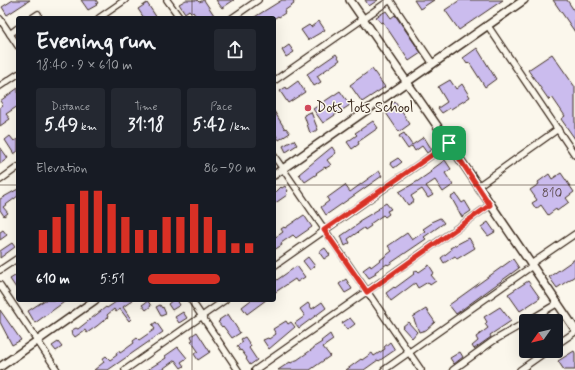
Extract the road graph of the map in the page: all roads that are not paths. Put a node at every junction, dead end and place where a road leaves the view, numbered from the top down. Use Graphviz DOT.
graph roads {
  1 [pos="125,0"];
  2 [pos="167,0"];
  3 [pos="258,0"];
  4 [pos="350,0"];
  5 [pos="390,0"];
  6 [pos="524,0"];
  7 [pos="38,14"];
  8 [pos="35,16"];
  9 [pos="102,16"];
  10 [pos="179,16"];
  11 [pos="235,16"];
  12 [pos="0,19"];
  13 [pos="363,19"];
  14 [pos="488,26"];
  15 [pos="16,30"];
  16 [pos="10,34"];
  17 [pos="16,43"];
  18 [pos="433,64"];
  19 [pos="16,75"];
  20 [pos="276,80"];
  21 [pos="407,82"];
  22 [pos="0,86"];
  23 [pos="558,129"];
  24 [pos="449,143"];
  25 [pos="575,155"];
  26 [pos="276,159"];
  27 [pos="16,168"];
  28 [pos="283,169"];
  29 [pos="276,174"];
  30 [pos="0,180"];
  31 [pos="478,186"];
  32 [pos="490,205"];
  33 [pos="324,230"];
  34 [pos="575,234"];
  35 [pos="16,259"];
  36 [pos="276,265"];
  37 [pos="532,265"];
  38 [pos="0,270"];
  39 [pos="0,285"];
  40 [pos="367,292"];
  41 [pos="92,302"];
  42 [pos="192,302"];
  43 [pos="221,302"];
  44 [pos="558,303"];
  45 [pos="540,314"];
  46 [pos="202,316"];
  47 [pos="519,326"];
  48 [pos="575,330"];
  49 [pos="563,339"];
  50 [pos="37,341"];
  51 [pos="408,353"];
  52 [pos="537,358"];
  53 [pos="0,367"];
  54 [pos="57,370"];
  55 [pos="125,370"];
  56 [pos="238,370"];
  57 [pos="254,370"];
  58 [pos="384,370"];
  59 [pos="421,370"];
  60 [pos="453,370"];
  61 [pos="520,370"];
  1 -- 9 [label="street"];
  2 -- 10 [label="street"];
  3 -- 11 [label="street"];
  4 -- 13 [label="street"];
  5 -- 13 [label="street"];
  5 -- 18 [label="street"];
  6 -- 14 [label="street"];
  7 -- 8 [label="street"];
  12 -- 16 [label="street"];
  13 -- 20 [label="street"];
  13 -- 21 [label="street"];
  14 -- 18 [label="street"];
  14 -- 23 [label="street"];
  15 -- 16 [label="street"];
  16 -- 17 [label="street"];
  18 -- 21 [label="street"];
  19 -- 22 [label="street"];
  21 -- 24 [label="street"];
  21 -- 28 [label="street"];
  23 -- 25 [label="street"];
  23 -- 31 [label="street"];
  24 -- 31 [label="street"];
  24 -- 33 [label="street"];
  26 -- 28 [label="street"];
  27 -- 30 [label="street"];
  28 -- 29 [label="street"];
  28 -- 33 [label="street"];
  31 -- 32 [label="street"];
  32 -- 37 [label="street"];
  32 -- 40 [label="street"];
  33 -- 36 [label="street"];
  33 -- 40 [label="street"];
  34 -- 37 [label="street"];
  35 -- 38 [label="street"];
  37 -- 44 [label="street"];
  37 -- 51 [label="street"];
  39 -- 50 [label="street"];
  40 -- 51 [label="street"];
  40 -- 57 [label="street"];
  41 -- 50 [label="street"];
  42 -- 46 [label="street"];
  43 -- 46 [label="street"];
  44 -- 45 [label="street"];
  44 -- 48 [label="street"];
  46 -- 55 [label="street"];
  46 -- 56 [label="street"];
  47 -- 60 [label="street"];
  48 -- 49 [label="street"];
  50 -- 53 [label="street"];
  50 -- 54 [label="street"];
  51 -- 58 [label="street"];
  51 -- 59 [label="street"];
  52 -- 61 [label="street"];
}
